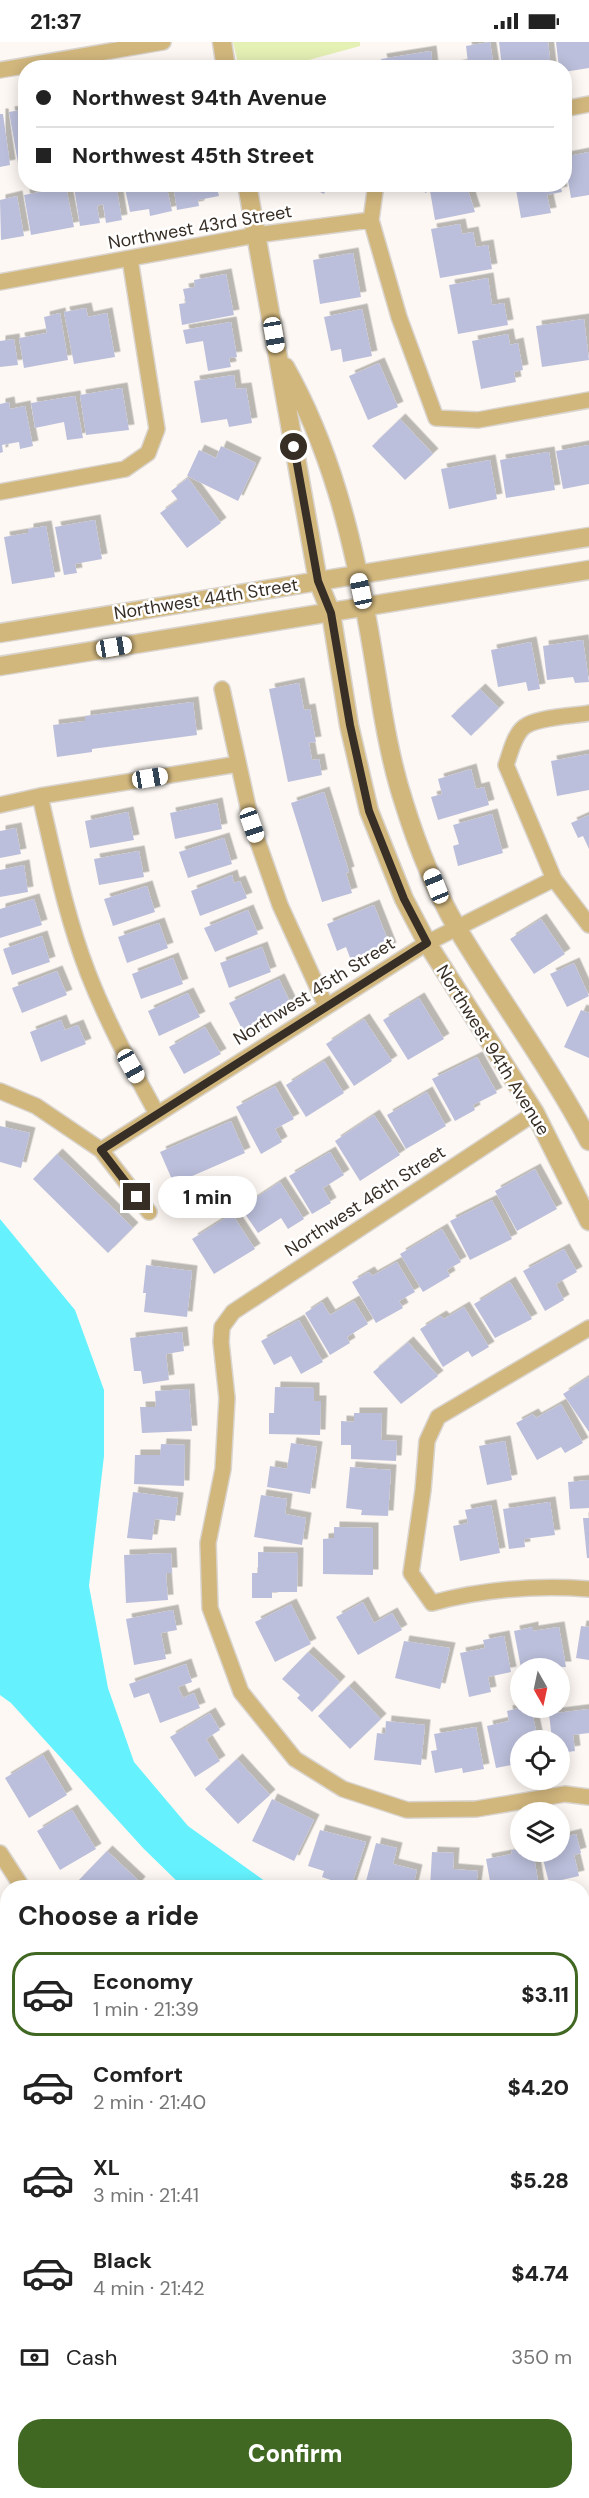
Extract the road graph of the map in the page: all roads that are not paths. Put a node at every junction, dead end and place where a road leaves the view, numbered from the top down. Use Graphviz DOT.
graph roads {
  1 [pos="163,42"];
  2 [pos="222,42"];
  3 [pos="58,60"];
  4 [pos="225,60"];
  5 [pos="18,67"];
  6 [pos="0,70"];
  7 [pos="589,104"];
  8 [pos="572,107"];
  9 [pos="248,192"];
  10 [pos="375,192"];
  11 [pos="371,220"];
  12 [pos="256,235"];
  13 [pos="130,259"];
  14 [pos="0,282"];
  15 [pos="278,355"];
  16 [pos="589,400"];
  17 [pos="0,492"];
  18 [pos="589,537"];
  19 [pos="589,570"];
  20 [pos="357,574"];
  21 [pos="318,581"];
  22 [pos="365,607"];
  23 [pos="331,613"];
  24 [pos="0,633"];
  25 [pos="0,666"];
  26 [pos="222,689"];
  27 [pos="589,713"];
  28 [pos="238,764"];
  29 [pos="40,796"];
  30 [pos="0,805"];
  31 [pos="554,879"];
  32 [pos="589,925"];
  33 [pos="457,927"];
  34 [pos="427,943"];
  35 [pos="326,1006"];
  36 [pos="0,1091"];
  37 [pos="535,1113"];
  38 [pos="157,1114"];
  39 [pos="589,1141"];
  40 [pos="101,1150"];
  41 [pos="148,1212"];
  42 [pos="589,1221"];
  43 [pos="589,1328"];
  44 [pos="589,1589"];
  45 [pos="589,1797"];
  46 [pos="0,1853"];
  47 [pos="17,1880"];
  1 -- 3 [label="street"];
  2 -- 4 [label="street"];
  5 -- 6 [label="street"];
  7 -- 8 [label="street"];
  9 -- 12 [label="street, Northwest 94th Avenue"];
  10 -- 11 [label="street"];
  11 -- 12 [label="street, Northwest 43rd Street"];
  11 -- 16 [label="street"];
  12 -- 13 [label="street, Northwest 43rd Street"];
  12 -- 15 [label="street, Northwest 94th Avenue"];
  13 -- 14 [label="street, Northwest 43rd Street"];
  13 -- 17 [label="street"];
  15 -- 20 [label="street, Northwest 94th Avenue"];
  15 -- 21 [label="street, Northwest 94th Avenue"];
  18 -- 20 [label="street, Northwest 44th Street"];
  19 -- 22 [label="street, Northwest 44th Street"];
  20 -- 21 [label="street, Northwest 44th Street"];
  20 -- 22 [label="street, Northwest 94th Avenue"];
  21 -- 23 [label="street, Northwest 94th Avenue"];
  21 -- 24 [label="street, Northwest 44th Street"];
  22 -- 23 [label="street, Northwest 44th Street"];
  22 -- 33 [label="street, Northwest 94th Avenue"];
  23 -- 25 [label="street, Northwest 44th Street"];
  23 -- 34 [label="street, Northwest 94th Avenue"];
  26 -- 28 [label="street"];
  27 -- 31 [label="street"];
  28 -- 29 [label="street"];
  28 -- 35 [label="street"];
  29 -- 30 [label="street"];
  29 -- 38 [label="street"];
  31 -- 32 [label="street"];
  31 -- 33 [label="street, Northwest 45th Street"];
  33 -- 34 [label="street, Northwest 45th Street"];
  33 -- 39 [label="street, Northwest 94th Avenue"];
  34 -- 35 [label="street, Northwest 45th Street"];
  34 -- 37 [label="street, Northwest 94th Avenue"];
  35 -- 38 [label="street, Northwest 45th Street"];
  36 -- 40 [label="street"];
  37 -- 42 [label="street, Northwest 94th Avenue"];
  37 -- 45 [label="street, Northwest 46th Street"];
  38 -- 40 [label="street, Northwest 45th Street"];
  40 -- 41 [label="street"];
  43 -- 44 [label="street"];
  46 -- 47 [label="street"];
}
